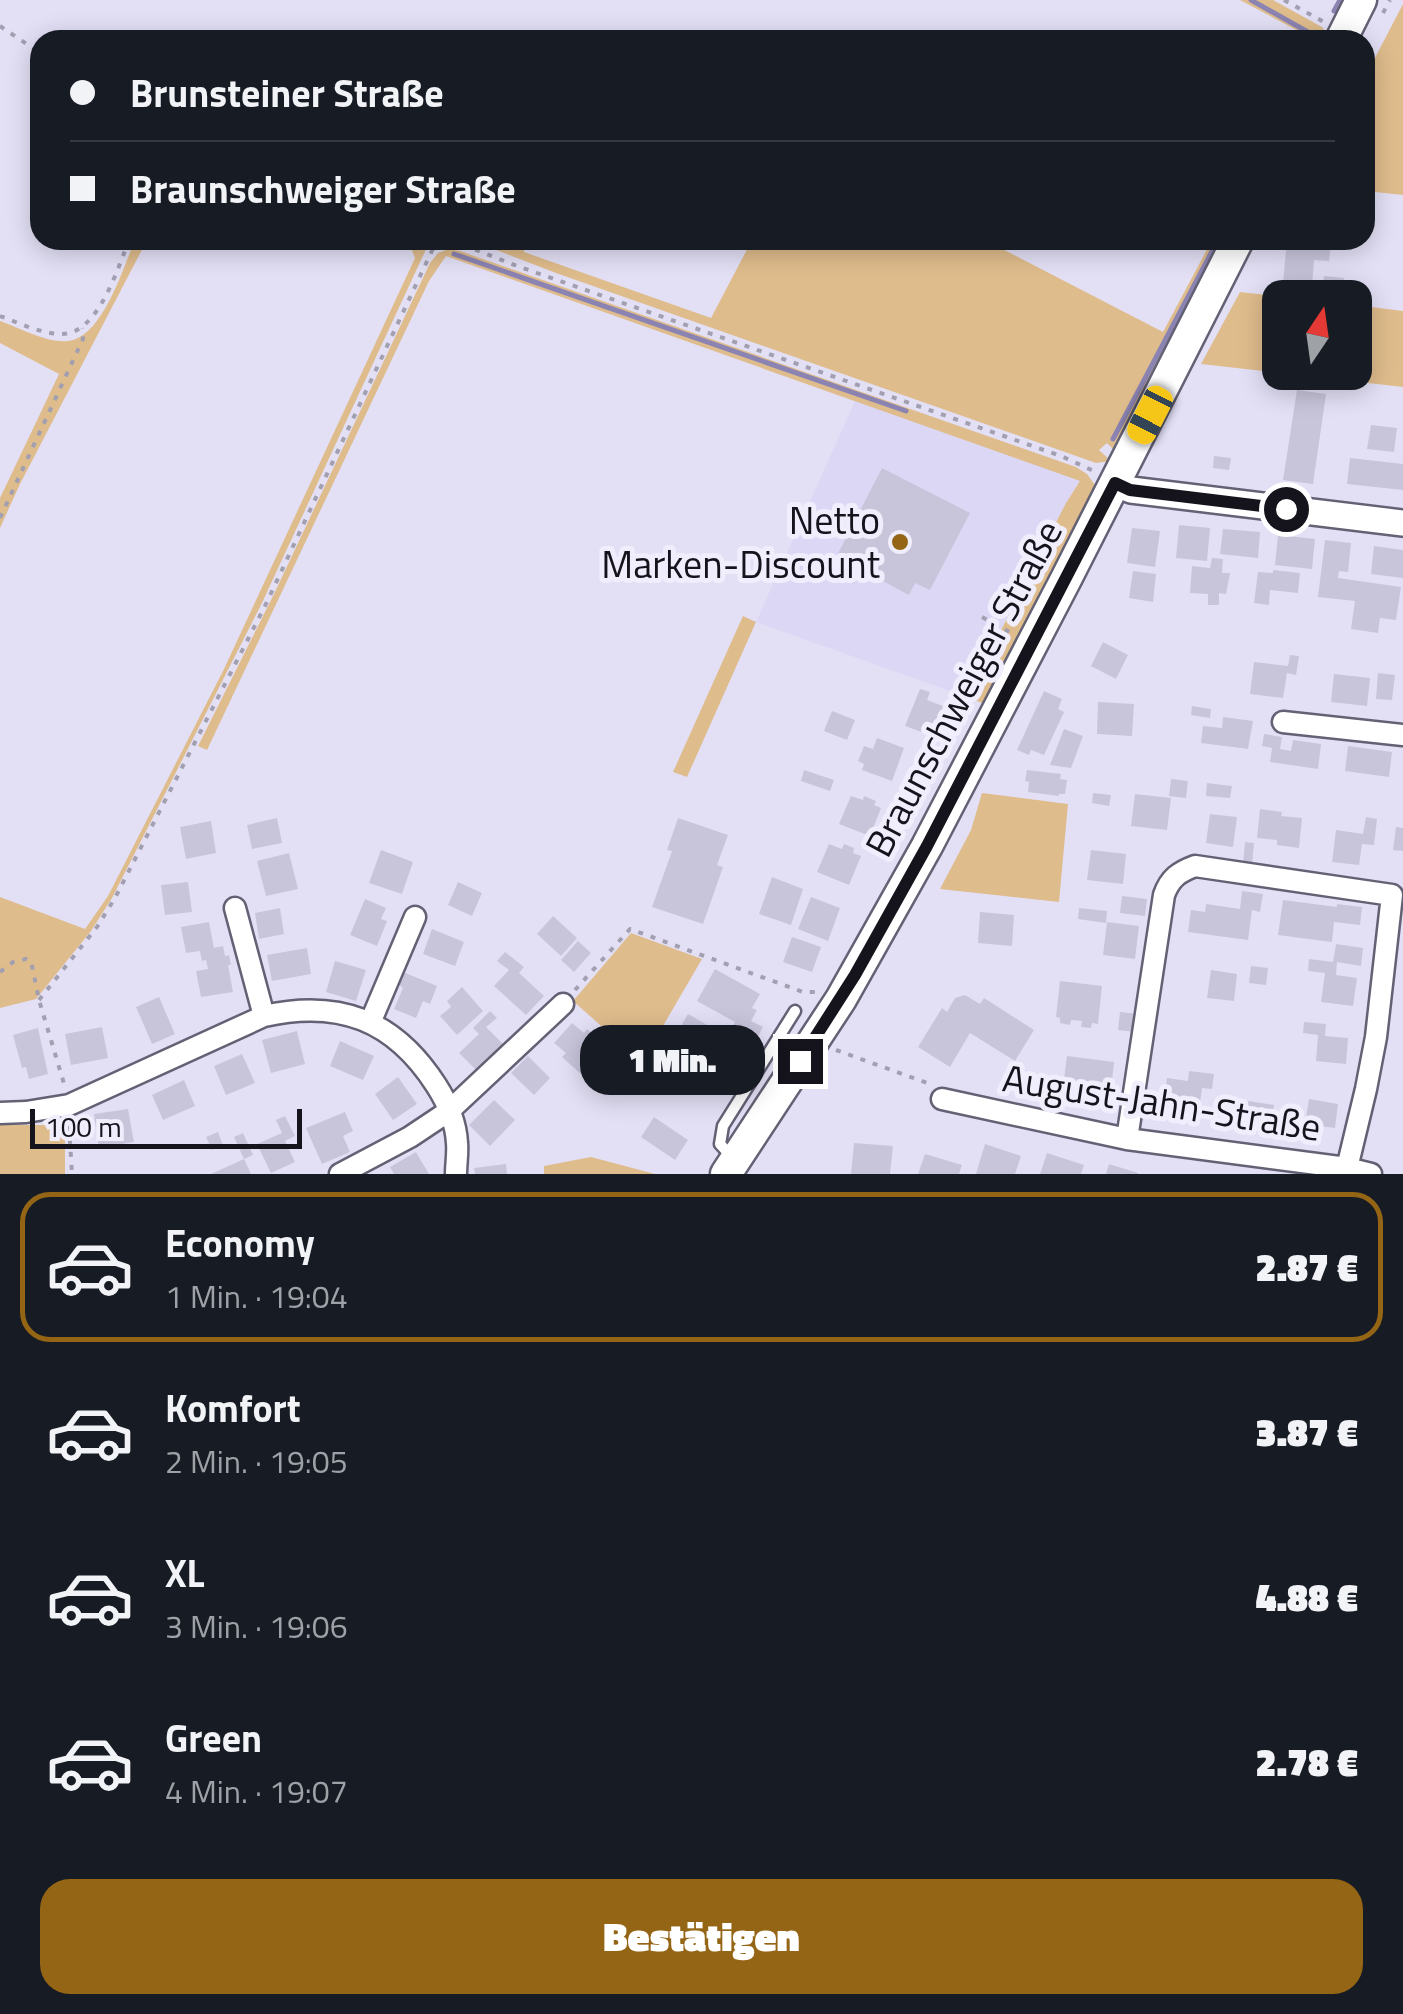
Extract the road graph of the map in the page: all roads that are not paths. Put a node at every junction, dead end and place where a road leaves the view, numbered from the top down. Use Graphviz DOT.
graph roads {
  1 [pos="1361,0"];
  2 [pos="1346,30"];
  3 [pos="1233,250"];
  4 [pos="1115,483"];
  5 [pos="1403,523"];
  6 [pos="1283,722"];
  7 [pos="1403,735"];
  8 [pos="1398,896"];
  9 [pos="235,908"];
  10 [pos="415,917"];
  11 [pos="563,1004"];
  12 [pos="795,1012"];
  13 [pos="264,1016"];
  14 [pos="370,1023"];
  15 [pos="942,1099"];
  16 [pos="449,1111"];
  17 [pos="0,1113"];
  18 [pos="1127,1139"];
  19 [pos="731,1167"];
  20 [pos="1347,1168"];
  21 [pos="340,1174"];
  22 [pos="456,1174"];
  23 [pos="1371,1174"];
  1 -- 2 [label="main road"];
  3 -- 4 [label="main road, Braunschweiger Straße"];
  4 -- 5 [label="street"];
  4 -- 19 [label="main road, Braunschweiger Straße"];
  6 -- 7 [label="street"];
  8 -- 18 [label="street"];
  8 -- 20 [label="street"];
  9 -- 13 [label="street"];
  10 -- 14 [label="street"];
  11 -- 16 [label="street"];
  12 -- 19 [label="lane, Braunschweiger Straße"];
  13 -- 14 [label="street"];
  13 -- 17 [label="street"];
  14 -- 16 [label="street"];
  15 -- 18 [label="street, August-Jahn-Straße"];
  16 -- 21 [label="street"];
  16 -- 22 [label="street"];
  18 -- 20 [label="street, August-Jahn-Straße"];
  20 -- 23 [label="street, August-Jahn-Straße"];
}
